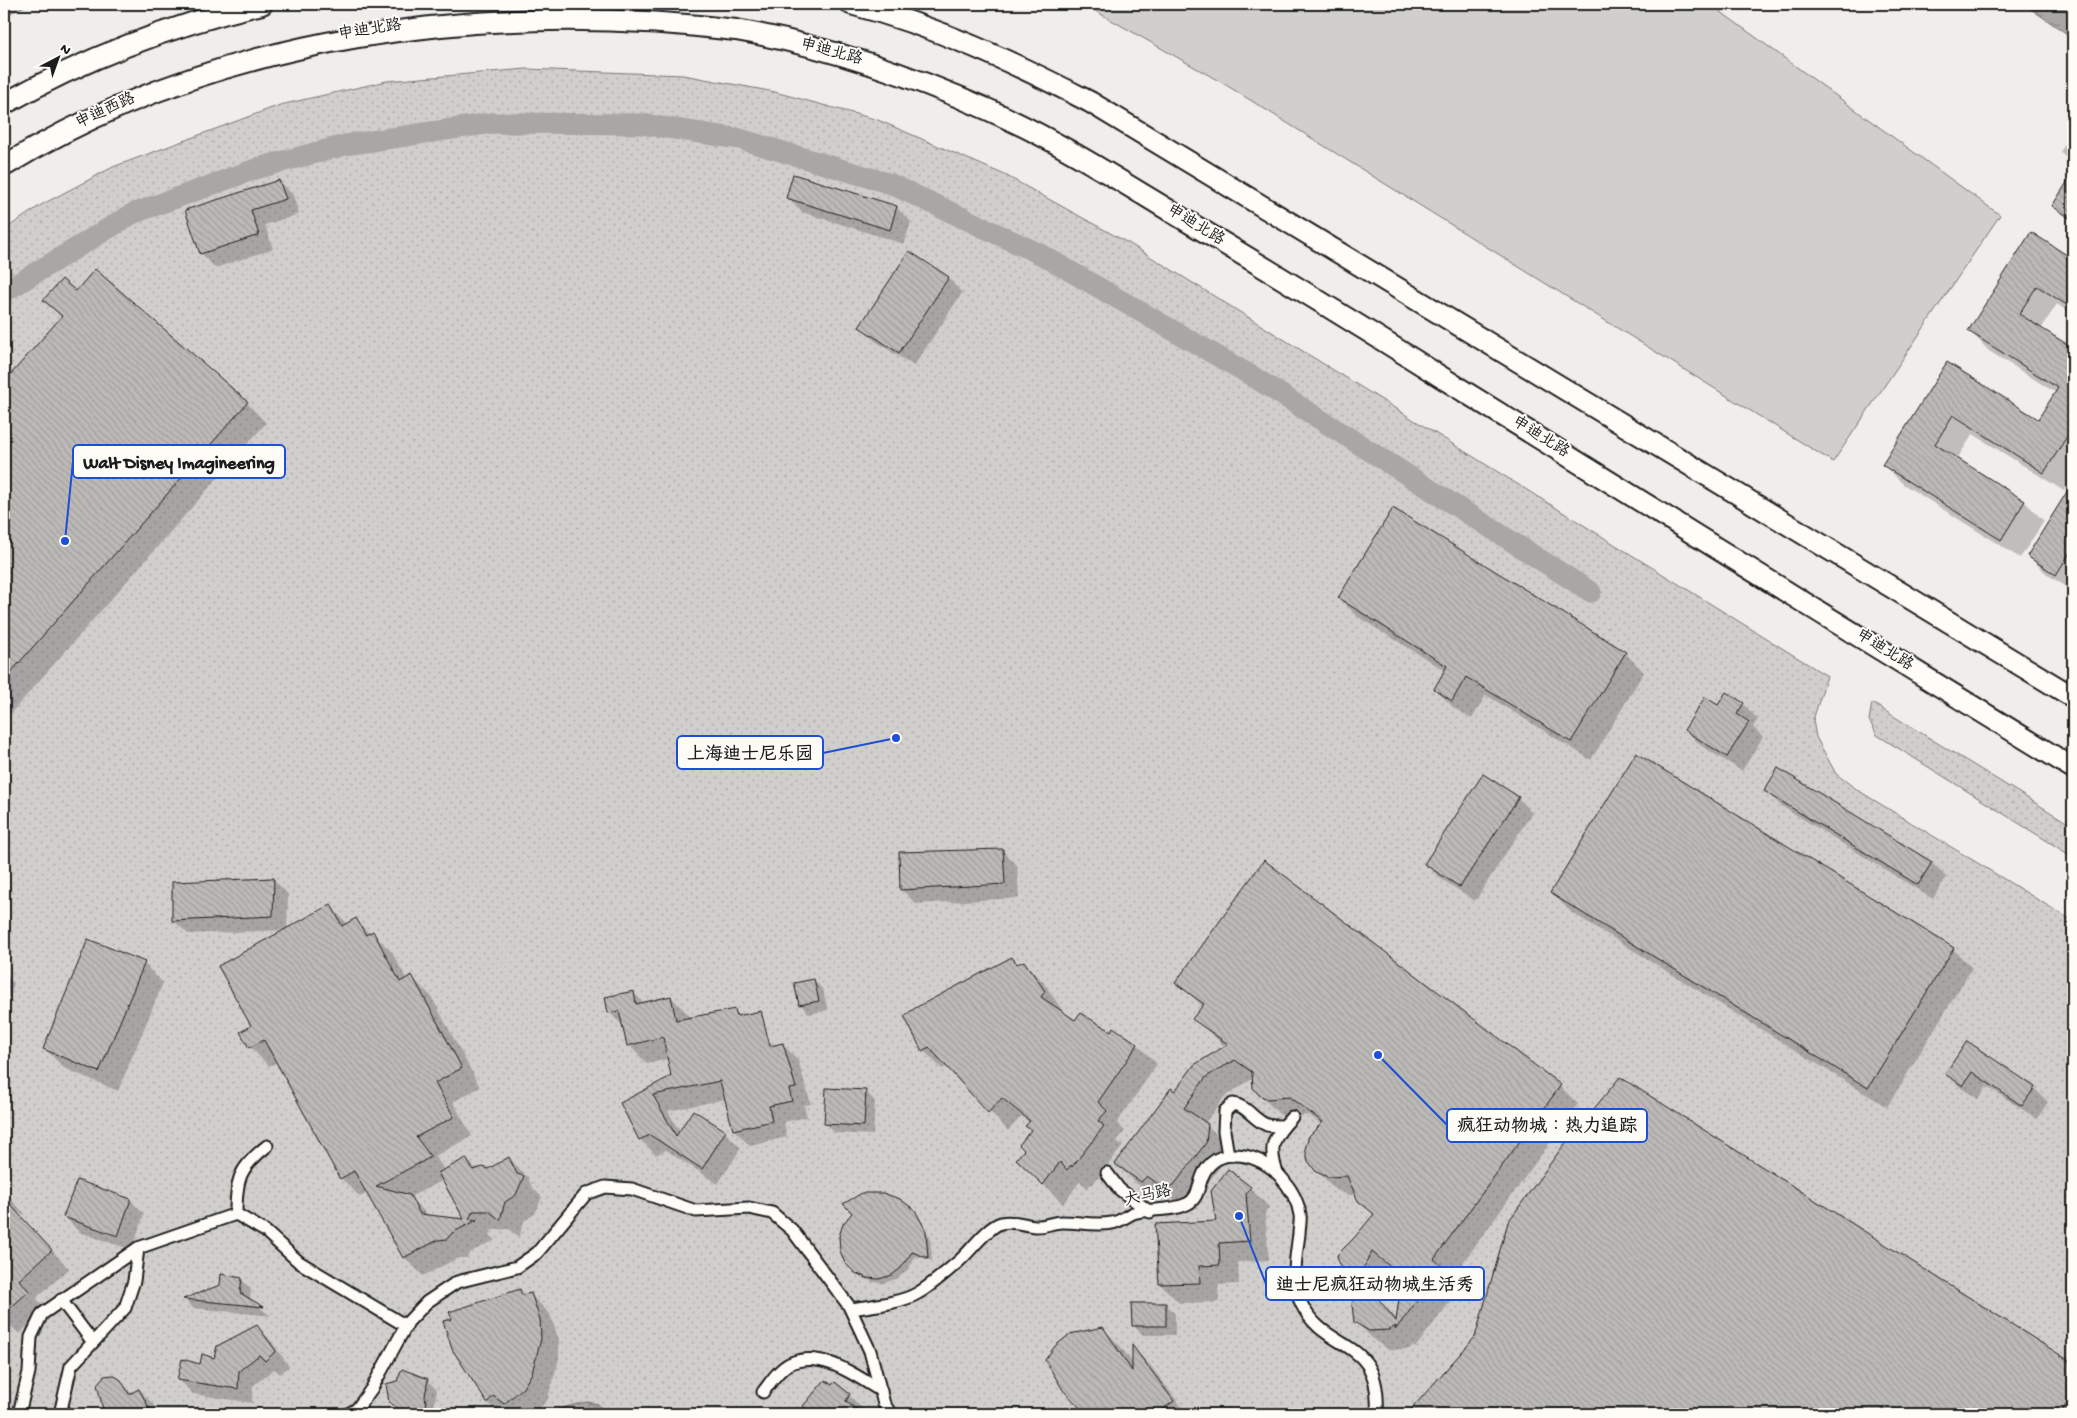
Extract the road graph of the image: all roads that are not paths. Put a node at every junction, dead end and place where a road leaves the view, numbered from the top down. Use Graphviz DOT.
graph roads {
  1 [pos="262,4"];
  2 [pos="850,4"];
  3 [pos="213,68"];
  4 [pos="4,104"];
  5 [pos="4,166"];
  6 [pos="2073,697"];
  7 [pos="2073,768"];
  8 [pos="1292,1117"];
  9 [pos="1283,1126"];
  10 [pos="267,1146"];
  11 [pos="1228,1155"];
  12 [pos="1107,1173"];
  13 [pos="1277,1173"];
  14 [pos="1150,1212"];
  15 [pos="236,1214"];
  16 [pos="138,1248"];
  17 [pos="61,1300"];
  18 [pos="851,1309"];
  19 [pos="406,1326"];
  20 [pos="92,1341"];
  21 [pos="881,1391"];
  22 [pos="762,1392"];
  23 [pos="19,1414"];
  24 [pos="60,1414"];
  25 [pos="348,1414"];
  26 [pos="891,1414"];
  27 [pos="1377,1414"];
  1 -- 4 [label="street"];
  2 -- 6 [label="street"];
  3 -- 5 [label="street, 申迪西路"];
  3 -- 7 [label="street, 申迪北路"];
  8 -- 9 [label="street"];
  9 -- 11 [label="street"];
  9 -- 13 [label="street"];
  10 -- 15 [label="street"];
  11 -- 13 [label="street"];
  11 -- 14 [label="street, 大马路"];
  12 -- 14 [label="street"];
  13 -- 27 [label="street"];
  14 -- 18 [label="street, 大马路"];
  15 -- 16 [label="street"];
  15 -- 19 [label="street"];
  16 -- 17 [label="street"];
  16 -- 20 [label="street"];
  17 -- 20 [label="street"];
  17 -- 23 [label="street"];
  18 -- 19 [label="street"];
  18 -- 21 [label="street"];
  19 -- 25 [label="street"];
  20 -- 24 [label="street"];
  21 -- 22 [label="street"];
  21 -- 26 [label="street"];
}
